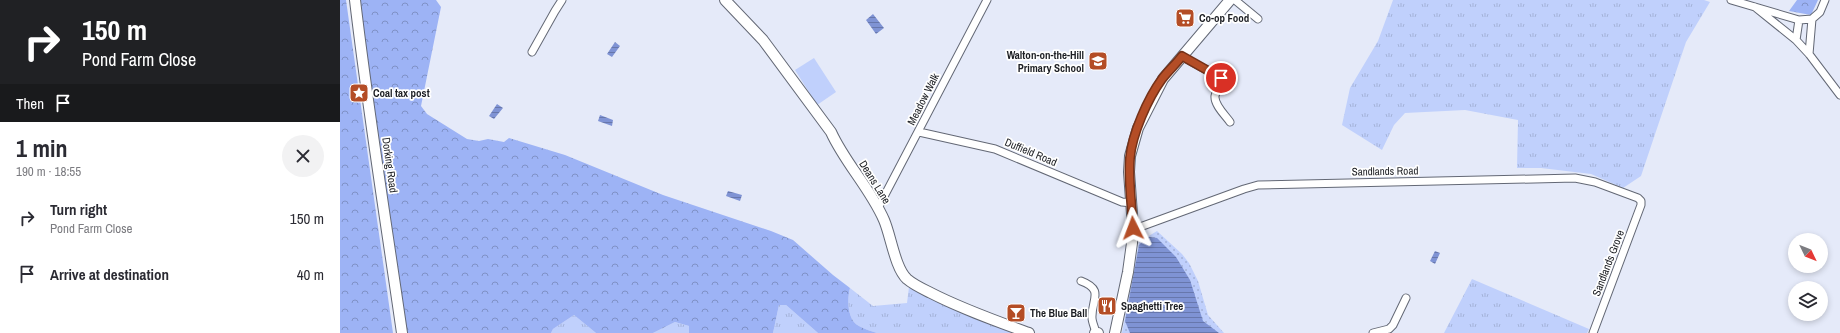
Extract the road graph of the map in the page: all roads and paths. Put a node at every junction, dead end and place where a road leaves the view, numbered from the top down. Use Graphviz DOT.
graph roads {
  1 [pos="355,0"];
  2 [pos="562,0"];
  3 [pos="725,0"];
  4 [pos="987,0"];
  5 [pos="1230,0"];
  6 [pos="1235,0"];
  7 [pos="1731,0"];
  8 [pos="1825,0"];
  9 [pos="1755,6"];
  10 [pos="1258,18"];
  11 [pos="1812,19"];
  12 [pos="1799,20"];
  13 [pos="1796,40"];
  14 [pos="532,52"];
  15 [pos="1809,54"];
  16 [pos="1182,56"];
  17 [pos="1840,95"];
  18 [pos="1230,122"];
  19 [pos="919,132"];
  20 [pos="1641,201"];
  21 [pos="1132,203"];
  22 [pos="878,208"];
  23 [pos="1133,228"];
  24 [pos="1081,282"];
  25 [pos="1406,298"];
  26 [pos="402,333"];
  27 [pos="1029,333"];
  28 [pos="1096,333"];
  29 [pos="1115,333"];
  30 [pos="1374,333"];
  31 [pos="1593,333"];
  1 -- 26 [label="main road, Dorking Road"];
  2 -- 14 [label="street"];
  3 -- 22 [label="main road, Deans Lane"];
  4 -- 19 [label="street, Meadow Walk"];
  5 -- 16 [label="main road"];
  6 -- 10 [label="street"];
  7 -- 9 [label="street"];
  8 -- 11 [label="street"];
  9 -- 12 [label="street"];
  9 -- 13 [label="street"];
  11 -- 12 [label="street"];
  11 -- 15 [label="street"];
  12 -- 13 [label="street"];
  13 -- 15 [label="street"];
  15 -- 17 [label="street"];
  16 -- 18 [label="street"];
  16 -- 21 [label="main road"];
  19 -- 21 [label="street, Duffield Road"];
  19 -- 22 [label="street, Meadow Walk"];
  20 -- 23 [label="street, Sandlands Road"];
  20 -- 31 [label="street, Sandlands Grove"];
  21 -- 23 [label="main road"];
  22 -- 27 [label="main road, Deans Lane"];
  23 -- 29 [label="main road"];
  24 -- 28 [label="street"];
  25 -- 30 [label="street"];
}
